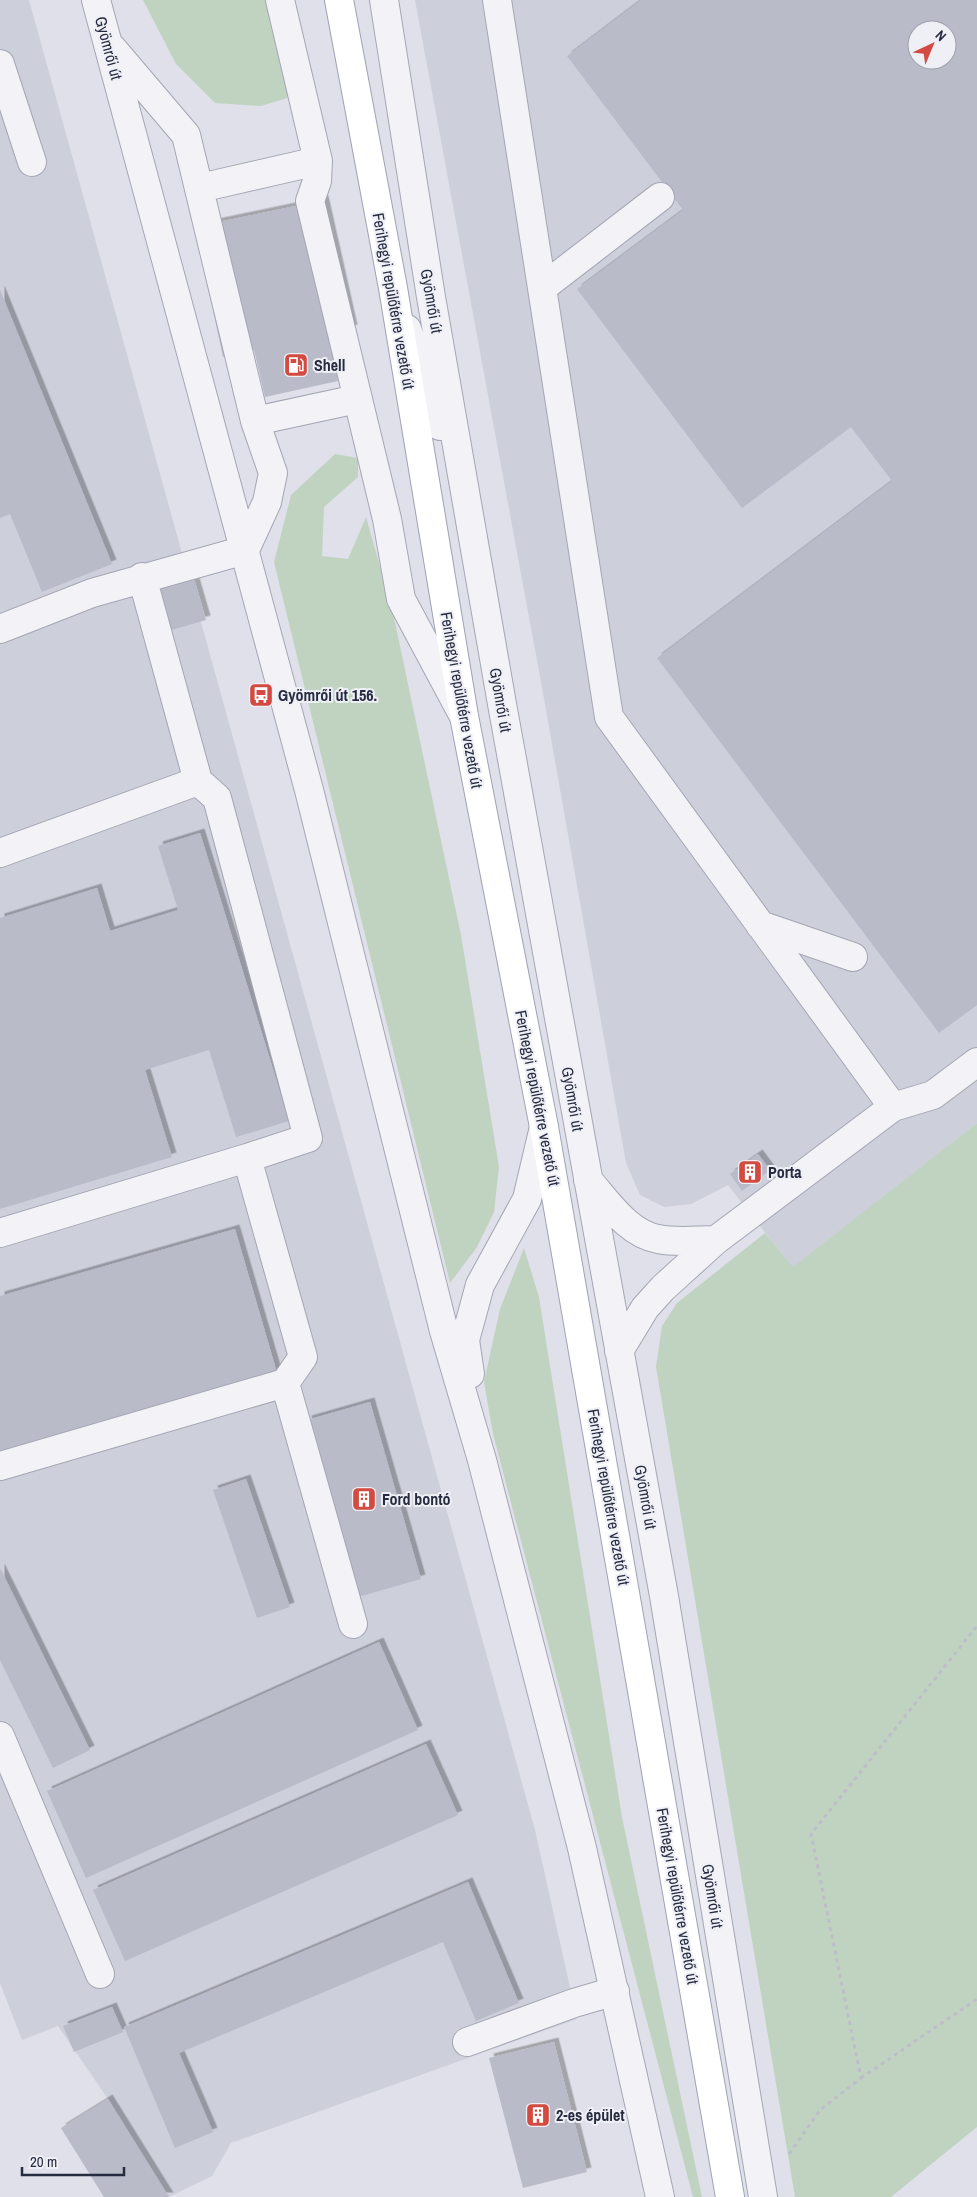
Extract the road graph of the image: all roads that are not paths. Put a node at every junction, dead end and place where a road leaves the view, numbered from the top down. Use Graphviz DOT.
graph roads {
  1 [pos="96,0"];
  2 [pos="280,0"];
  3 [pos="338,0"];
  4 [pos="384,0"];
  5 [pos="497,0"];
  6 [pos="107,41"];
  7 [pos="0,64"];
  8 [pos="318,161"];
  9 [pos="32,162"];
  10 [pos="200,188"];
  11 [pos="660,197"];
  12 [pos="393,288"];
  13 [pos="542,288"];
  14 [pos="357,399"];
  15 [pos="255,421"];
  16 [pos="470,520"];
  17 [pos="245,550"];
  18 [pos="142,577"];
  19 [pos="0,629"];
  20 [pos="464,716"];
  21 [pos="198,781"];
  22 [pos="0,853"];
  23 [pos="760,925"];
  24 [pos="853,957"];
  25 [pos="977,1062"];
  26 [pos="893,1107"];
  27 [pos="544,1127"];
  28 [pos="248,1158"];
  29 [pos="588,1180"];
  30 [pos="0,1233"];
  31 [pos="716,1240"];
  32 [pos="619,1351"];
  33 [pos="285,1383"];
  34 [pos="482,1460"];
  35 [pos="0,1466"];
  36 [pos="353,1624"];
  37 [pos="0,1736"];
  38 [pos="100,1974"];
  39 [pos="615,1991"];
  40 [pos="467,2042"];
  41 [pos="654,2189"];
  42 [pos="763,2194"];
  43 [pos="730,2197"];
  1 -- 6 [label="street, Gyömrői út"];
  2 -- 8 [label="street"];
  3 -- 12 [label="main road, Ferihegyi repülőtérre vezető út"];
  4 -- 16 [label="street, Gyömrői út"];
  5 -- 13 [label="street"];
  6 -- 10 [label="street"];
  6 -- 17 [label="street, Gyömrői út"];
  7 -- 9 [label="street"];
  8 -- 10 [label="street"];
  8 -- 14 [label="street"];
  10 -- 15 [label="street"];
  11 -- 13 [label="street"];
  12 -- 16 [label="street"];
  12 -- 20 [label="main road, Ferihegyi repülőtérre vezető út"];
  13 -- 23 [label="street"];
  14 -- 15 [label="street"];
  14 -- 20 [label="street"];
  15 -- 17 [label="street"];
  16 -- 29 [label="street, Gyömrői út"];
  17 -- 18 [label="street"];
  17 -- 34 [label="street, Gyömrői út"];
  18 -- 19 [label="street"];
  18 -- 21 [label="street"];
  20 -- 27 [label="main road, Ferihegyi repülőtérre vezető út"];
  21 -- 22 [label="street"];
  21 -- 28 [label="street"];
  23 -- 24 [label="street"];
  23 -- 26 [label="street"];
  25 -- 26 [label="street"];
  26 -- 31 [label="street"];
  27 -- 34 [label="street, Gyömrői út"];
  27 -- 43 [label="main road, Ferihegyi repülőtérre vezető út"];
  28 -- 30 [label="street"];
  28 -- 33 [label="street"];
  29 -- 31 [label="street"];
  29 -- 32 [label="street, Gyömrői út"];
  31 -- 32 [label="street"];
  32 -- 42 [label="street, Gyömrői út"];
  33 -- 35 [label="street"];
  33 -- 36 [label="street"];
  34 -- 39 [label="street, Gyömrői út"];
  37 -- 38 [label="street"];
  39 -- 40 [label="street"];
  39 -- 41 [label="street, Gyömrői út"];
}
